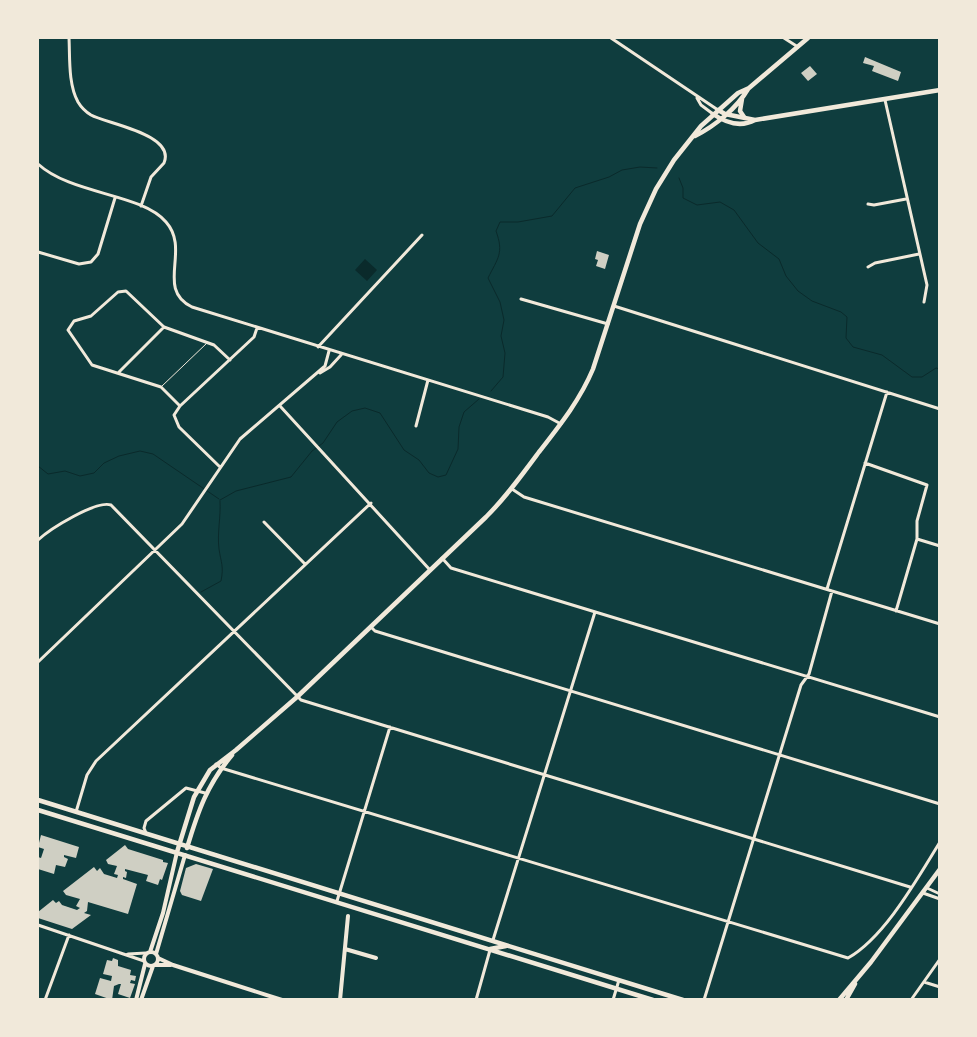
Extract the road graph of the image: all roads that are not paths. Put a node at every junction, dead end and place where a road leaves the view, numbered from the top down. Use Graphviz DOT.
graph roads {
  1 [pos="69,38"];
  2 [pos="610,38"];
  3 [pos="784,38"];
  4 [pos="808,38"];
  5 [pos="798,47"];
  6 [pos="749,88"];
  7 [pos="940,90"];
  8 [pos="697,98"];
  9 [pos="743,98"];
  10 [pos="885,100"];
  11 [pos="718,110"];
  12 [pos="713,114"];
  13 [pos="725,114"];
  14 [pos="744,117"];
  15 [pos="720,119"];
  16 [pos="755,120"];
  17 [pos="694,136"];
  18 [pos="38,164"];
  19 [pos="115,198"];
  20 [pos="906,199"];
  21 [pos="868,204"];
  22 [pos="141,206"];
  23 [pos="422,235"];
  24 [pos="38,252"];
  25 [pos="919,254"];
  26 [pos="868,267"];
  27 [pos="521,298"];
  28 [pos="924,302"];
  29 [pos="614,306"];
  30 [pos="608,324"];
  31 [pos="164,327"];
  32 [pos="257,328"];
  33 [pos="207,342"];
  34 [pos="318,347"];
  35 [pos="329,351"];
  36 [pos="342,354"];
  37 [pos="230,360"];
  38 [pos="119,372"];
  39 [pos="313,378"];
  40 [pos="428,380"];
  41 [pos="161,387"];
  42 [pos="887,392"];
  43 [pos="180,406"];
  44 [pos="280,406"];
  45 [pos="940,409"];
  46 [pos="561,424"];
  47 [pos="416,426"];
  48 [pos="865,464"];
  49 [pos="220,467"];
  50 [pos="512,489"];
  51 [pos="371,503"];
  52 [pos="264,522"];
  53 [pos="917,539"];
  54 [pos="38,540"];
  55 [pos="940,546"];
  56 [pos="157,549"];
  57 [pos="442,558"];
  58 [pos="305,564"];
  59 [pos="430,570"];
  60 [pos="827,589"];
  61 [pos="832,591"];
  62 [pos="896,611"];
  63 [pos="595,612"];
  64 [pos="940,624"];
  65 [pos="370,626"];
  66 [pos="234,633"];
  67 [pos="38,662"];
  68 [pos="806,678"];
  69 [pos="569,690"];
  70 [pos="297,696"];
  71 [pos="940,717"];
  72 [pos="390,727"];
  73 [pos="236,750"];
  74 [pos="780,755"];
  75 [pos="216,764"];
  76 [pos="221,768"];
  77 [pos="543,774"];
  78 [pos="197,790"];
  79 [pos="205,793"];
  80 [pos="38,800"];
  81 [pos="940,804"];
  82 [pos="38,810"];
  83 [pos="76,812"];
  84 [pos="364,812"];
  85 [pos="147,834"];
  86 [pos="754,839"];
  87 [pos="940,842"];
  88 [pos="179,844"];
  89 [pos="188,847"];
  90 [pos="177,852"];
  91 [pos="185,855"];
  92 [pos="517,860"];
  93 [pos="940,869"];
  94 [pos="910,887"];
  95 [pos="927,888"];
  96 [pos="339,894"];
  97 [pos="923,894"];
  98 [pos="940,894"];
  99 [pos="940,899"];
  100 [pos="337,901"];
  101 [pos="348,916"];
  102 [pos="728,923"];
  103 [pos="38,925"];
  104 [pos="69,935"];
  105 [pos="475,935"];
  106 [pos="493,940"];
  107 [pos="512,946"];
  108 [pos="345,949"];
  109 [pos="490,949"];
  110 [pos="148,953"];
  111 [pos="128,954"];
  112 [pos="157,956"];
  113 [pos="376,958"];
  114 [pos="940,959"];
  115 [pos="145,963"];
  116 [pos="154,965"];
  117 [pos="174,966"];
  118 [pos="858,978"];
  119 [pos="619,980"];
  120 [pos="924,982"];
  121 [pos="940,987"];
  122 [pos="616,989"];
  123 [pos="45,1000"];
  124 [pos="136,1000"];
  125 [pos="141,1000"];
  126 [pos="282,1000"];
  127 [pos="340,1000"];
  128 [pos="476,1000"];
  129 [pos="613,1000"];
  130 [pos="652,1000"];
  131 [pos="683,1000"];
  132 [pos="704,1000"];
  133 [pos="839,1000"];
  134 [pos="846,1000"];
  135 [pos="911,1000"];
  1 -- 22 [label="street"];
  2 -- 8 [label="street"];
  3 -- 5 [label="street"];
  4 -- 5 [label="main road"];
  5 -- 6 [label="main road"];
  6 -- 9 [label="main road"];
  6 -- 11 [label="main road"];
  7 -- 10 [label="main road"];
  8 -- 11 [label="street"];
  8 -- 12 [label="street"];
  9 -- 13 [label="main road"];
  9 -- 14 [label="main road"];
  10 -- 16 [label="main road"];
  10 -- 20 [label="street"];
  11 -- 12 [label="main road"];
  11 -- 13 [label="main road"];
  12 -- 15 [label="main road"];
  12 -- 17 [label="main road"];
  13 -- 14 [label="main road"];
  13 -- 15 [label="main road"];
  14 -- 16 [label="main road"];
  15 -- 16 [label="main road"];
  15 -- 17 [label="main road"];
  17 -- 29 [label="main road"];
  18 -- 19 [label="street"];
  19 -- 22 [label="street"];
  19 -- 24 [label="street"];
  20 -- 21 [label="street"];
  20 -- 25 [label="street"];
  22 -- 32 [label="street"];
  23 -- 34 [label="street"];
  25 -- 26 [label="street"];
  25 -- 28 [label="street"];
  27 -- 30 [label="street"];
  29 -- 30 [label="main road"];
  29 -- 42 [label="street"];
  30 -- 46 [label="main road"];
  31 -- 33 [label="street"];
  31 -- 38 [label="street"];
  31 -- 38 [label="street"];
  32 -- 34 [label="street"];
  32 -- 37 [label="street"];
  33 -- 37 [label="street"];
  33 -- 41 [label="lane"];
  34 -- 35 [label="street"];
  35 -- 36 [label="street"];
  35 -- 39 [label="street"];
  36 -- 39 [label="street"];
  36 -- 40 [label="street"];
  37 -- 43 [label="street"];
  38 -- 41 [label="street"];
  39 -- 44 [label="street"];
  40 -- 46 [label="street"];
  40 -- 47 [label="street"];
  41 -- 43 [label="street"];
  42 -- 45 [label="street"];
  42 -- 48 [label="street"];
  43 -- 49 [label="street"];
  44 -- 49 [label="street"];
  44 -- 51 [label="street"];
  46 -- 50 [label="main road"];
  48 -- 53 [label="street"];
  48 -- 60 [label="street"];
  49 -- 56 [label="street"];
  50 -- 57 [label="main road"];
  50 -- 60 [label="street"];
  51 -- 58 [label="street"];
  51 -- 59 [label="street"];
  52 -- 58 [label="street"];
  53 -- 55 [label="street"];
  53 -- 62 [label="street"];
  54 -- 56 [label="street"];
  56 -- 66 [label="street"];
  56 -- 67 [label="street"];
  57 -- 59 [label="main road"];
  57 -- 63 [label="street"];
  58 -- 66 [label="street"];
  59 -- 65 [label="main road"];
  60 -- 61 [label="street"];
  61 -- 62 [label="street"];
  61 -- 68 [label="street"];
  62 -- 64 [label="street"];
  63 -- 68 [label="street"];
  63 -- 69 [label="street"];
  65 -- 69 [label="street"];
  65 -- 70 [label="main road"];
  66 -- 70 [label="street"];
  66 -- 83 [label="street"];
  68 -- 71 [label="street"];
  68 -- 74 [label="street"];
  69 -- 74 [label="street"];
  69 -- 77 [label="street"];
  70 -- 72 [label="street"];
  70 -- 73 [label="main road"];
  72 -- 77 [label="street"];
  72 -- 84 [label="street"];
  73 -- 75 [label="main road"];
  73 -- 76 [label="main road"];
  74 -- 81 [label="street"];
  74 -- 86 [label="street"];
  75 -- 76 [label="street"];
  75 -- 78 [label="main road"];
  76 -- 79 [label="main road"];
  76 -- 84 [label="street"];
  77 -- 86 [label="street"];
  77 -- 92 [label="street"];
  78 -- 79 [label="street"];
  78 -- 85 [label="street"];
  78 -- 88 [label="main road"];
  79 -- 89 [label="main road"];
  80 -- 83 [label="main road"];
  82 -- 90 [label="main road"];
  83 -- 85 [label="main road"];
  84 -- 92 [label="street"];
  84 -- 96 [label="street"];
  85 -- 88 [label="main road"];
  86 -- 94 [label="street"];
  86 -- 102 [label="street"];
  87 -- 94 [label="street"];
  88 -- 89 [label="main road"];
  88 -- 90 [label="main road"];
  89 -- 91 [label="main road"];
  89 -- 96 [label="main road"];
  90 -- 91 [label="main road"];
  90 -- 110 [label="street"];
  91 -- 100 [label="main road"];
  91 -- 112 [label="street"];
  92 -- 102 [label="street"];
  92 -- 106 [label="street"];
  93 -- 95 [label="main road"];
  94 -- 102 [label="street"];
  95 -- 97 [label="main road"];
  95 -- 98 [label="street"];
  96 -- 100 [label="street"];
  96 -- 105 [label="main road"];
  97 -- 99 [label="street"];
  97 -- 118 [label="main road"];
  100 -- 109 [label="main road"];
  101 -- 108 [label="street"];
  102 -- 132 [label="street"];
  103 -- 104 [label="street"];
  104 -- 111 [label="street"];
  104 -- 123 [label="street"];
  105 -- 106 [label="main road"];
  105 -- 109 [label="main road"];
  106 -- 107 [label="main road"];
  107 -- 109 [label="main road"];
  107 -- 119 [label="main road"];
  108 -- 113 [label="street"];
  108 -- 127 [label="street"];
  109 -- 122 [label="main road"];
  109 -- 128 [label="street"];
  110 -- 111 [label="street"];
  110 -- 112 [label="street"];
  110 -- 115 [label="street"];
  111 -- 115 [label="street"];
  112 -- 116 [label="street"];
  112 -- 117 [label="street"];
  114 -- 120 [label="street"];
  115 -- 116 [label="street"];
  115 -- 124 [label="street"];
  116 -- 117 [label="street"];
  116 -- 125 [label="street"];
  117 -- 126 [label="street"];
  118 -- 133 [label="main road"];
  118 -- 134 [label="main road"];
  119 -- 122 [label="street"];
  119 -- 131 [label="main road"];
  120 -- 121 [label="street"];
  120 -- 135 [label="street"];
  122 -- 129 [label="street"];
  122 -- 130 [label="main road"];
}
